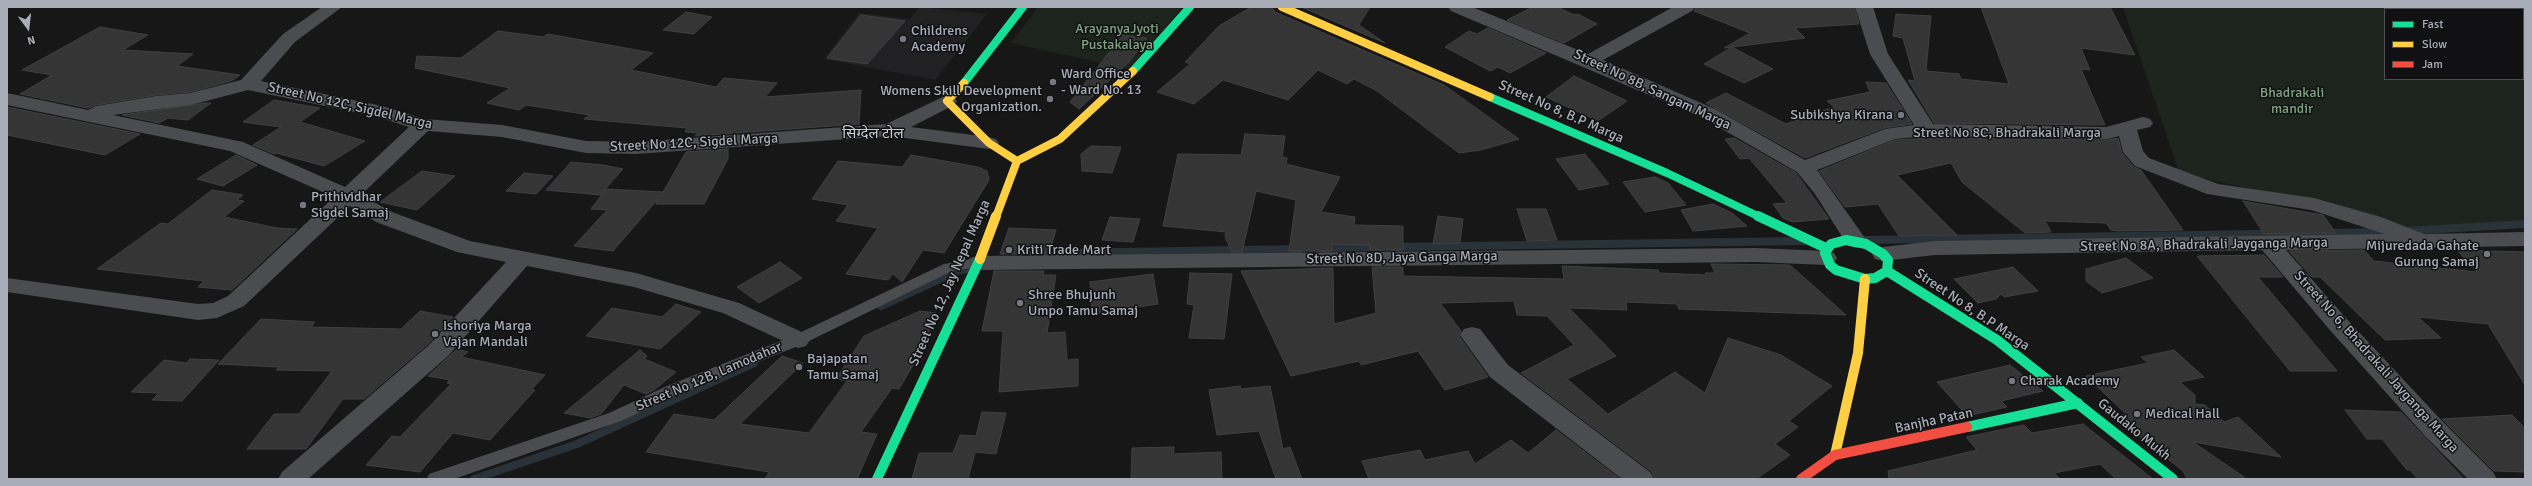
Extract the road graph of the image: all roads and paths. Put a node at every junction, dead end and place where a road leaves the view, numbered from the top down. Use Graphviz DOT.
graph roads {
  1 [pos="333,7"];
  2 [pos="1016,7"];
  3 [pos="1023,7"];
  4 [pos="1190,7"];
  5 [pos="1282,7"];
  6 [pos="1457,7"];
  7 [pos="1686,7"];
  8 [pos="1864,7"];
  9 [pos="1590,61"];
  10 [pos="248,84"];
  11 [pos="7,99"];
  12 [pos="947,101"];
  13 [pos="84,115"];
  14 [pos="423,125"];
  15 [pos="890,130"];
  16 [pos="1927,130"];
  17 [pos="989,143"];
  18 [pos="1017,161"];
  19 [pos="1804,168"];
  20 [pos="348,196"];
  21 [pos="2525,239"];
  22 [pos="1856,241"];
  23 [pos="2426,242"];
  24 [pos="2269,244"];
  25 [pos="1826,253"];
  26 [pos="522,258"];
  27 [pos="978,263"];
  28 [pos="1885,263"];
  29 [pos="1865,279"];
  30 [pos="7,285"];
  31 [pos="1472,335"];
  32 [pos="798,340"];
  33 [pos="2078,403"];
  34 [pos="1835,455"];
  35 [pos="291,479"];
  36 [pos="435,479"];
  37 [pos="877,479"];
  38 [pos="1641,479"];
  39 [pos="1801,479"];
  40 [pos="2173,479"];
  41 [pos="2484,479"];
  1 -- 10 [label="street"];
  2 -- 3 [label="street"];
  3 -- 12 [label="main road"];
  4 -- 18 [label="main road"];
  5 -- 25 [label="main road, Street No 8, B.P Marga"];
  6 -- 9 [label="street, Street No 8B, Sangam Marga"];
  7 -- 9 [label="street"];
  8 -- 16 [label="street"];
  9 -- 19 [label="street, Street No 8B, Sangam Marga"];
  10 -- 13 [label="street"];
  10 -- 14 [label="street, Street No 12C, Sigdel Marga"];
  11 -- 13 [label="street"];
  12 -- 15 [label="street, Street No 12C, Sigdel Marga"];
  12 -- 17 [label="main road"];
  13 -- 20 [label="street"];
  14 -- 15 [label="street, Street No 12C, Sigdel Marga"];
  14 -- 20 [label="street"];
  15 -- 17 [label="street"];
  16 -- 19 [label="street, Street No 8C, Bhadrakali Marga"];
  16 -- 23 [label="street, Street No 8C, Bhadrakali Marga"];
  17 -- 18 [label="main road"];
  18 -- 27 [label="main road, Street No 12, Jay Nepal Marga"];
  19 -- 22 [label="street, Street No 8B, Sangam Marga"];
  20 -- 26 [label="street"];
  20 -- 30 [label="street"];
  21 -- 23 [label="street, Street No 8A, Bhadrakali Jayganga Marga"];
  22 -- 25 [label="main road"];
  22 -- 28 [label="main road, Street No 8, B.P Marga"];
  23 -- 24 [label="street, Street No 8A, Bhadrakali Jayganga Marga"];
  24 -- 28 [label="street, Street No 8A, Bhadrakali Jayganga Marga"];
  24 -- 41 [label="street, Street No 6, Bhadrakali Jayganga Marga"];
  25 -- 27 [label="street, Street No 8D, Jaya Ganga Marga"];
  25 -- 29 [label="main road, Street No 8, B.P Marga"];
  26 -- 32 [label="street"];
  26 -- 35 [label="street"];
  27 -- 32 [label="lane, Street No 12B, Lamodahar"];
  27 -- 37 [label="main road, Street No 12, Jay Nepal Marga"];
  28 -- 29 [label="main road"];
  28 -- 33 [label="main road, Street No 8, B.P Marga"];
  29 -- 34 [label="main road"];
  31 -- 38 [label="street"];
  32 -- 36 [label="lane, Street No 12B, Lamodahar"];
  33 -- 34 [label="main road, Banjha Patan"];
  33 -- 40 [label="main road, Gaudako Mukh"];
  34 -- 39 [label="main road, Banjha Patan"];
}
